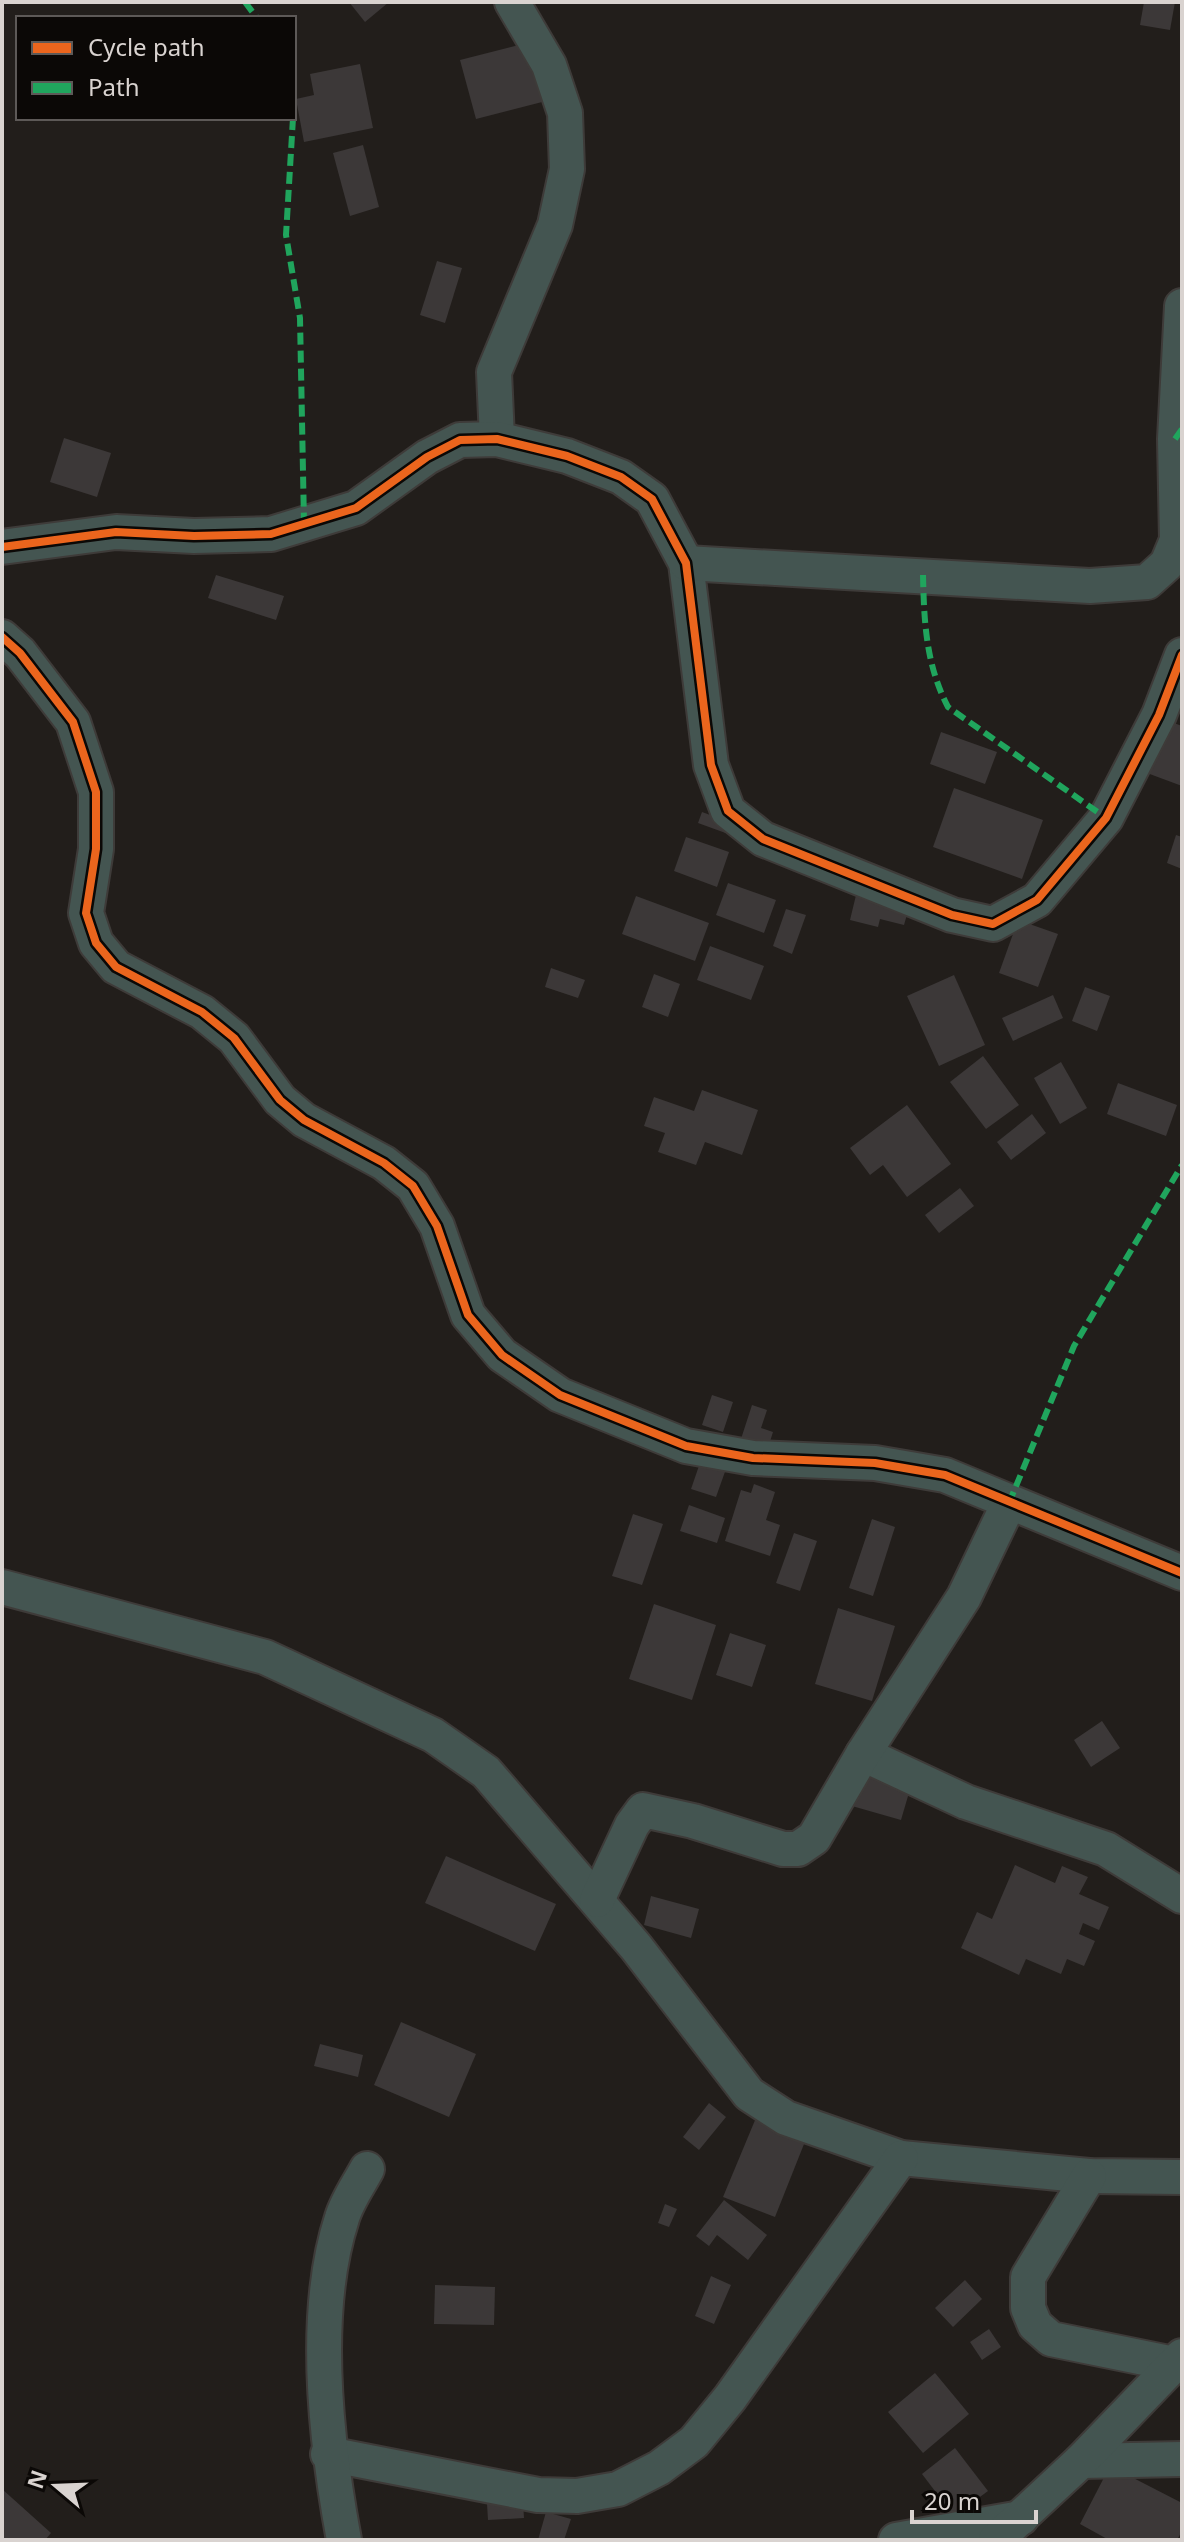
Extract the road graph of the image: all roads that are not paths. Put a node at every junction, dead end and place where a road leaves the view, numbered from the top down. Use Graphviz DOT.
graph roads {
  1 [pos="512,2"];
  2 [pos="1182,306"];
  3 [pos="497,439"];
  4 [pos="2,547"];
  5 [pos="686,563"];
  6 [pos="1174,567"];
  7 [pos="2,637"];
  8 [pos="1182,655"];
  9 [pos="1009,1503"];
  10 [pos="1182,1573"];
  11 [pos="2,1587"];
  12 [pos="863,1754"];
  13 [pos="1182,1896"];
  14 [pos="597,1900"];
  15 [pos="901,2158"];
  16 [pos="367,2169"];
  17 [pos="1089,2176"];
  18 [pos="1182,2177"];
  19 [pos="1178,2360"];
  20 [pos="328,2454"];
  21 [pos="1182,2459"];
  22 [pos="1081,2461"];
  23 [pos="1008,2529"];
  24 [pos="344,2540"];
  25 [pos="896,2540"];
  1 -- 3 [label="street"];
  2 -- 6 [label="street"];
  3 -- 4 [label="street"];
  3 -- 5 [label="street"];
  5 -- 6 [label="street"];
  5 -- 8 [label="street"];
  7 -- 9 [label="street"];
  9 -- 10 [label="street"];
  9 -- 12 [label="street"];
  11 -- 14 [label="street"];
  12 -- 13 [label="street"];
  12 -- 14 [label="street"];
  14 -- 15 [label="street"];
  15 -- 17 [label="street"];
  15 -- 20 [label="street"];
  16 -- 20 [label="street"];
  17 -- 18 [label="street"];
  17 -- 19 [label="street"];
  19 -- 22 [label="street"];
  20 -- 24 [label="street"];
  21 -- 22 [label="street"];
  22 -- 23 [label="street"];
  23 -- 25 [label="street"];
}
